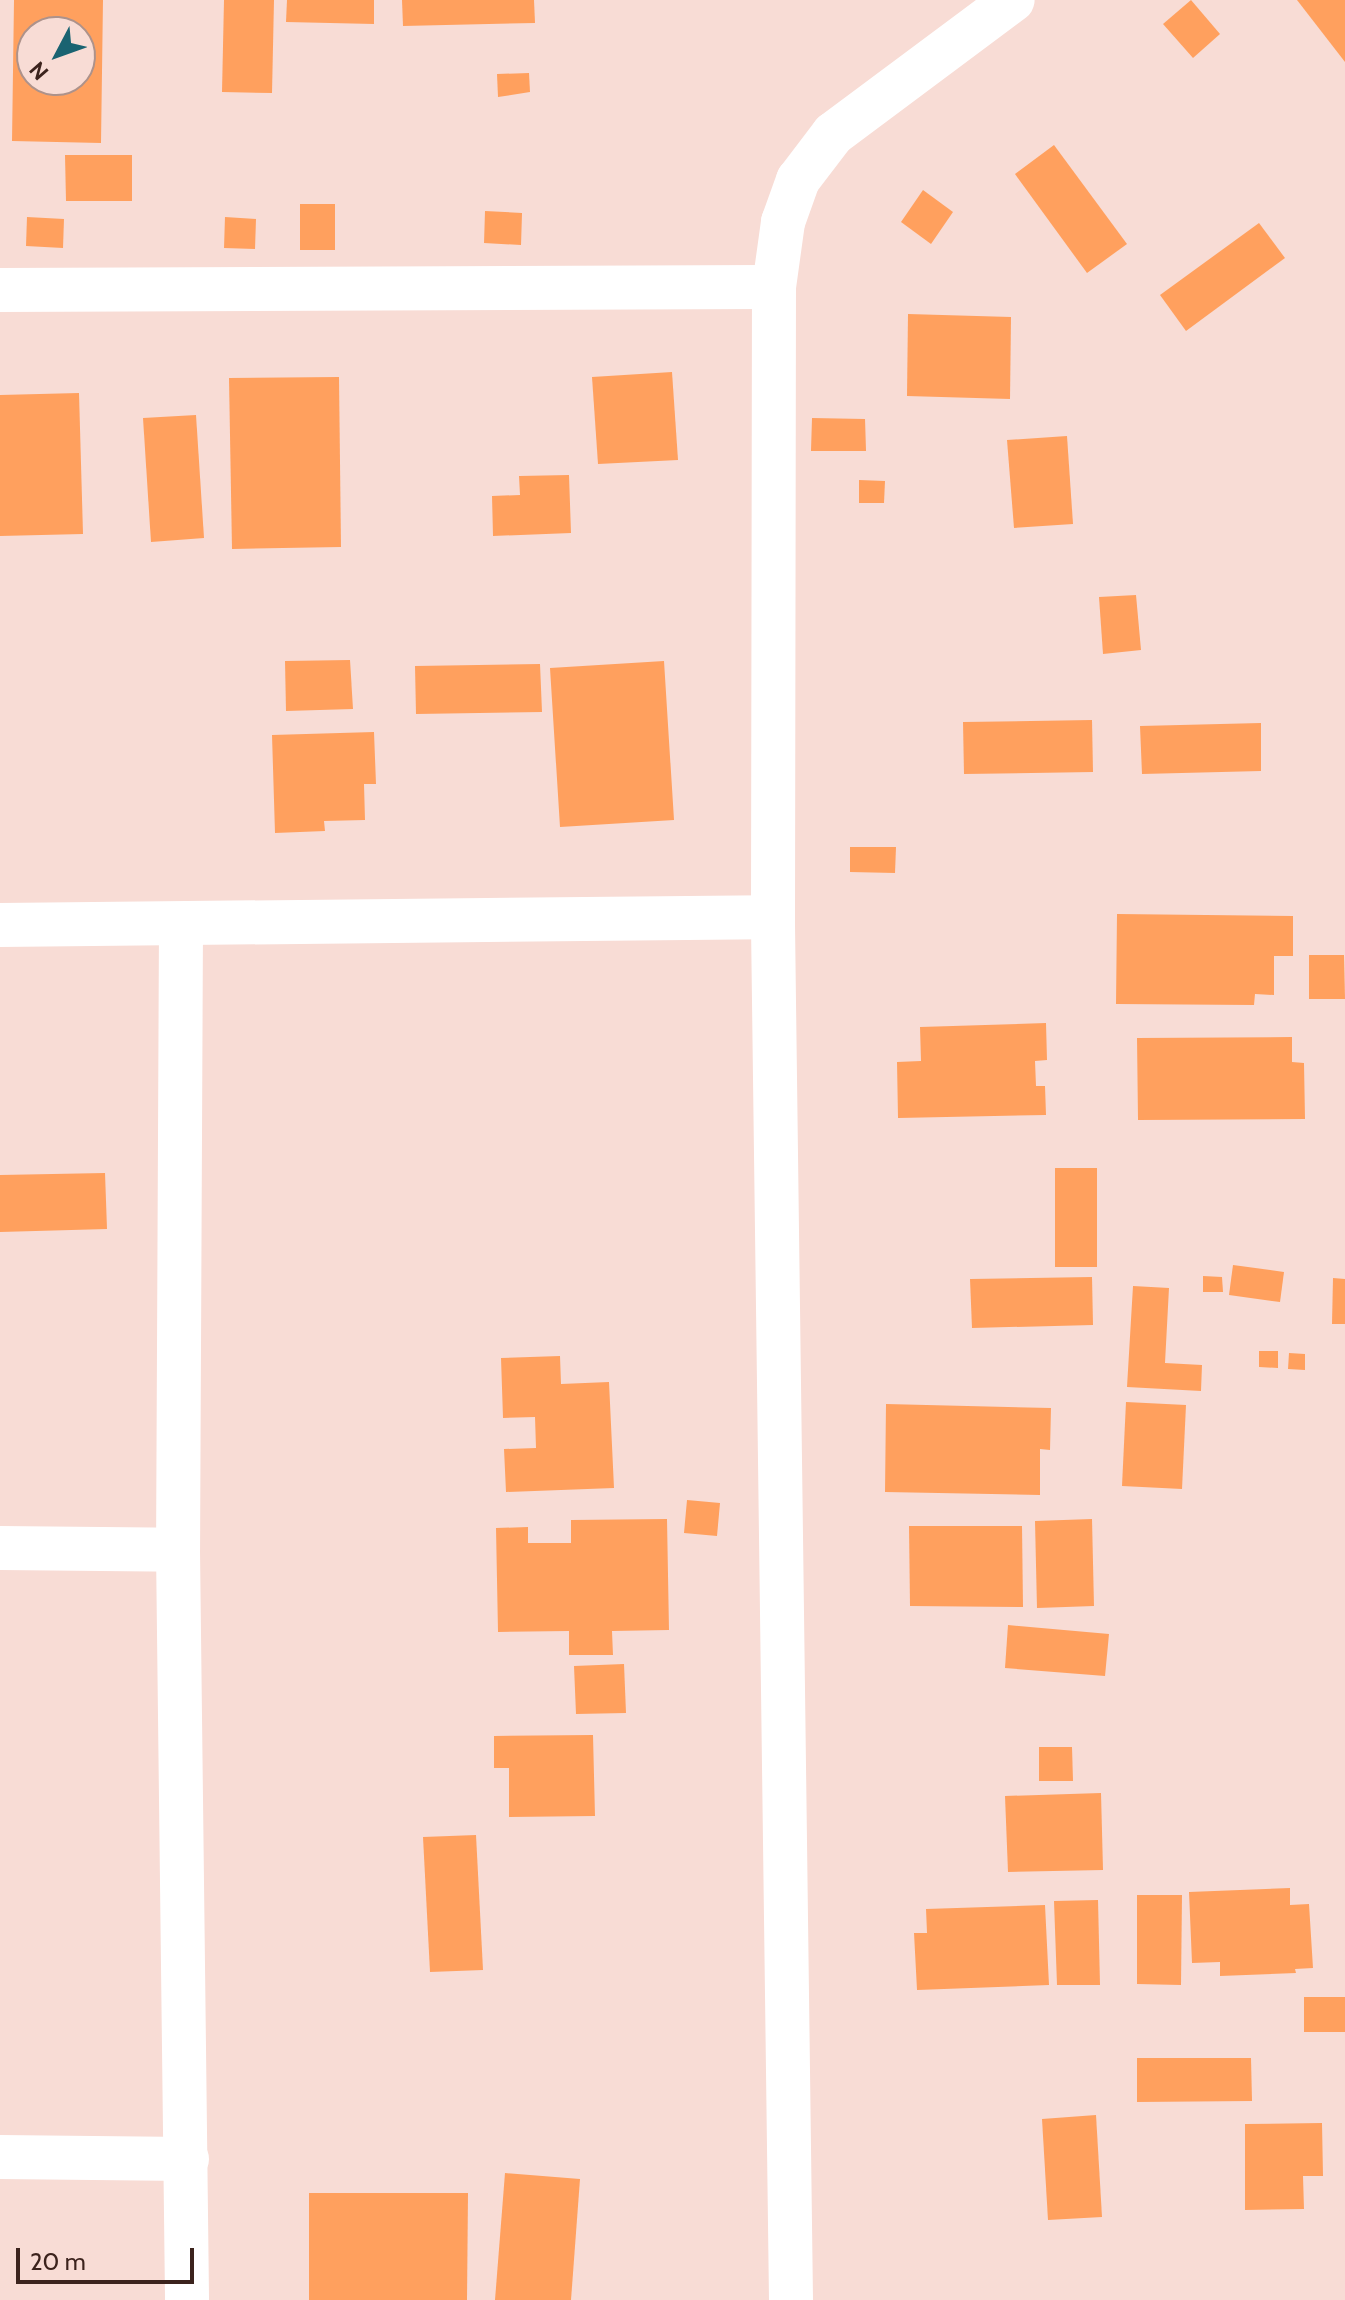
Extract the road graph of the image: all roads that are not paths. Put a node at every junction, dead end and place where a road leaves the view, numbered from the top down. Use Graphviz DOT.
graph roads {
  1 [pos="1013,0"];
  2 [pos="774,287"];
  3 [pos="0,290"];
  4 [pos="773,917"];
  5 [pos="181,924"];
  6 [pos="0,925"];
  7 [pos="0,1548"];
  8 [pos="178,1550"];
  9 [pos="0,2157"];
  10 [pos="187,2159"];
  11 [pos="187,2300"];
  12 [pos="791,2300"];
  1 -- 2 [label="street"];
  2 -- 3 [label="street"];
  2 -- 4 [label="street"];
  4 -- 5 [label="street"];
  4 -- 12 [label="street"];
  5 -- 6 [label="street"];
  5 -- 8 [label="street"];
  7 -- 8 [label="street"];
  8 -- 10 [label="street"];
  9 -- 10 [label="street"];
  10 -- 11 [label="street"];
}
